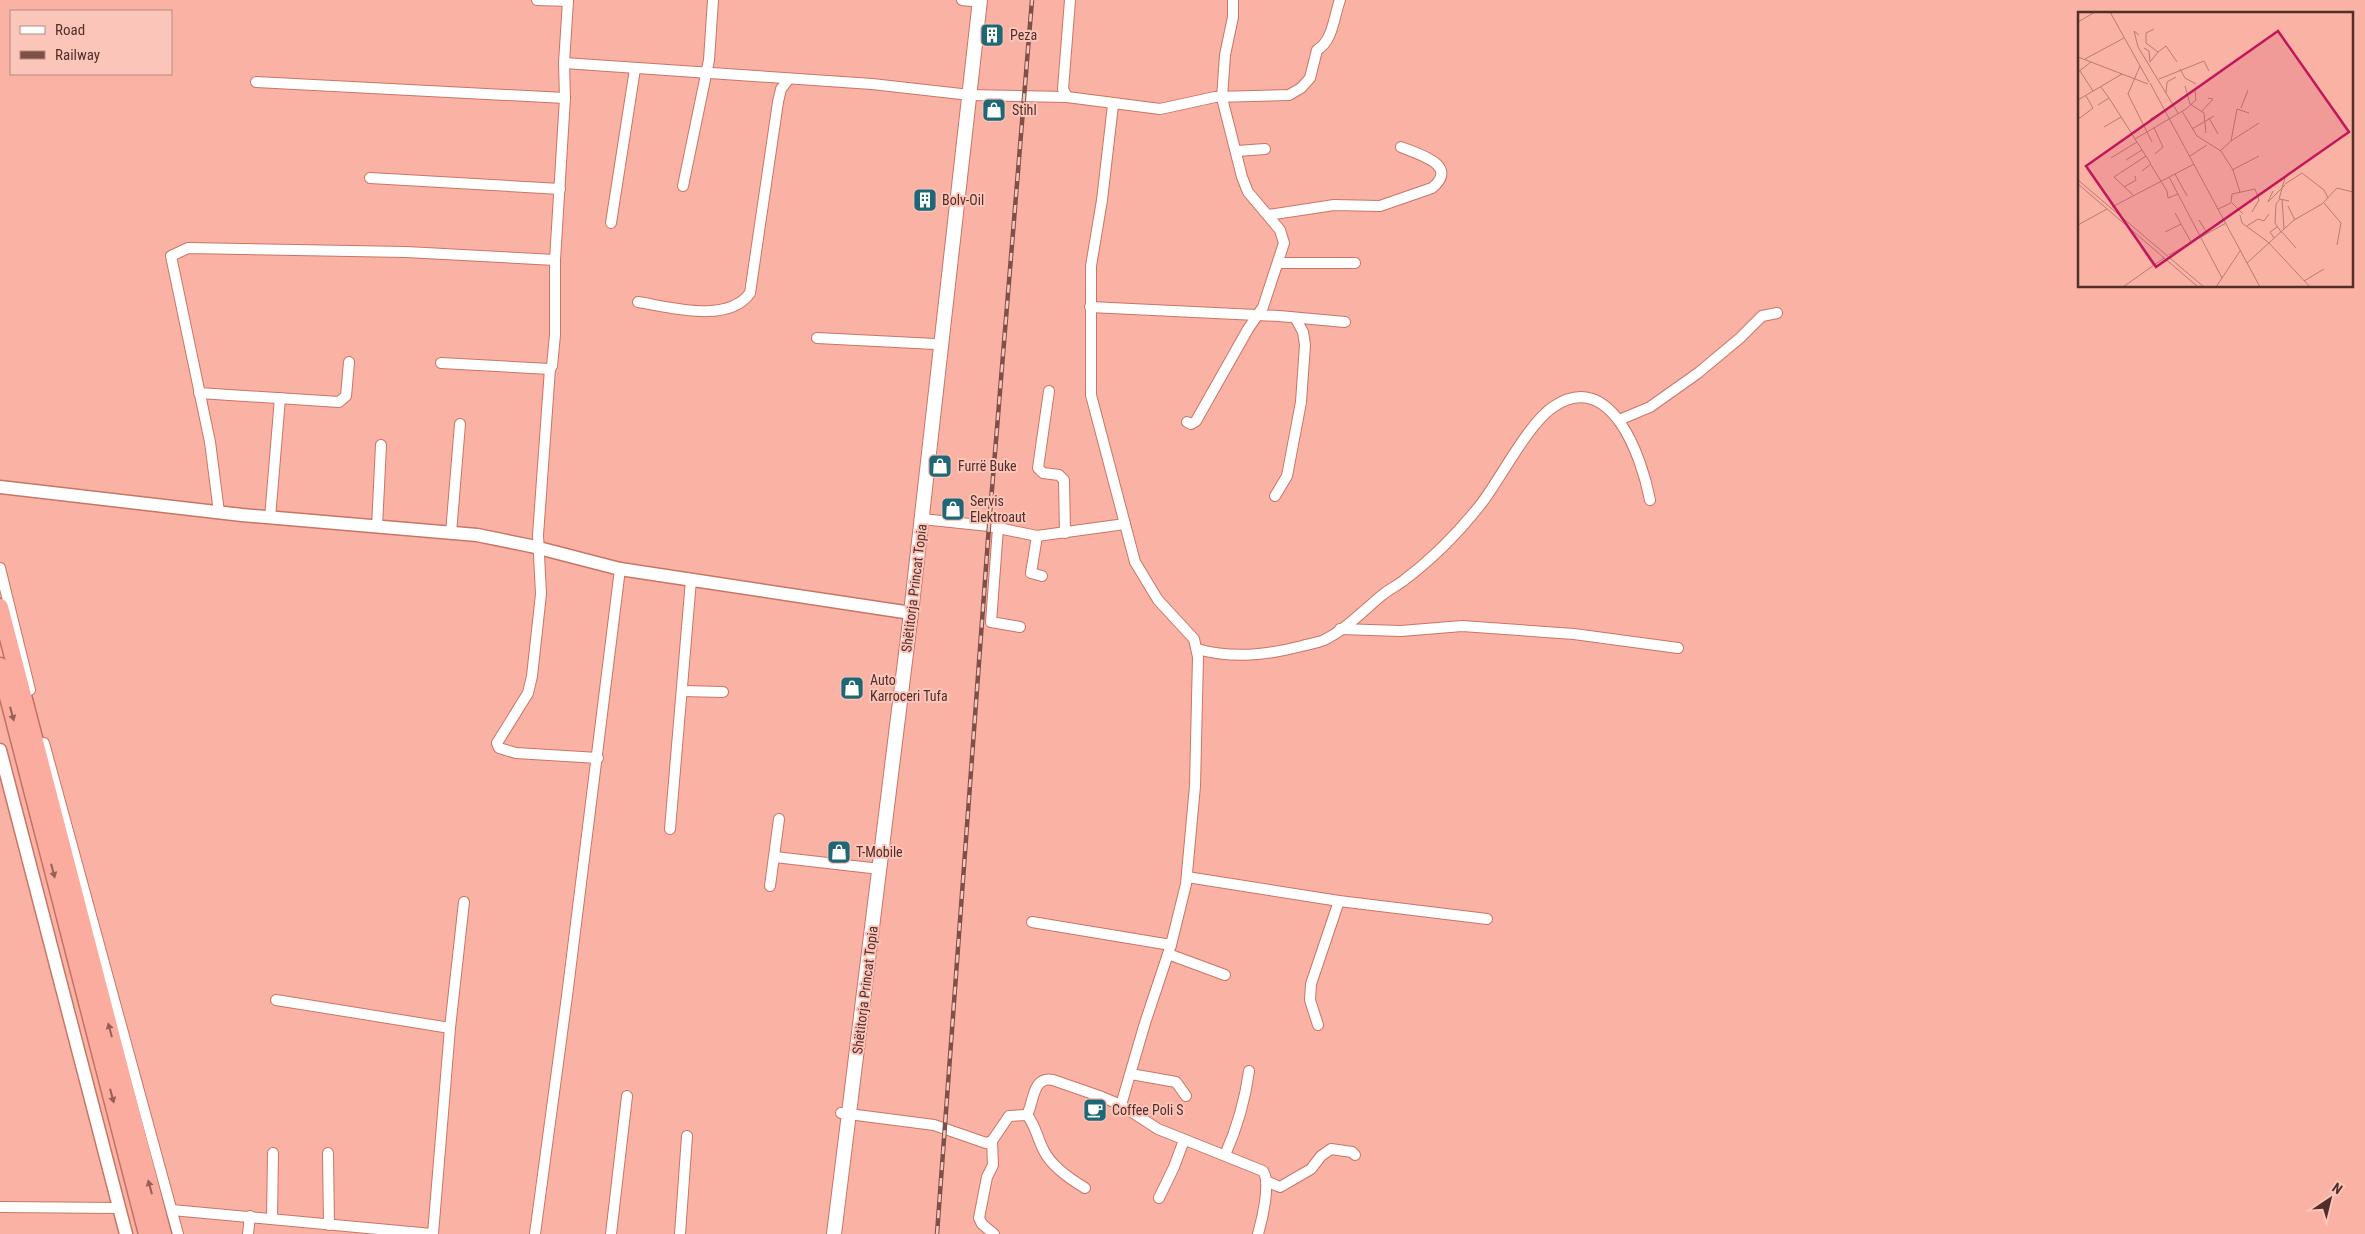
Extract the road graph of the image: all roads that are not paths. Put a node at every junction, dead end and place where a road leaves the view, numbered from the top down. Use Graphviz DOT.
graph roads {
  1 [pos="537,0"];
  2 [pos="568,0"];
  3 [pos="713,0"];
  4 [pos="962,0"];
  5 [pos="1070,0"];
  6 [pos="1233,0"];
  7 [pos="1340,0"];
  8 [pos="980,1"];
  9 [pos="564,63"];
  10 [pos="635,69"];
  11 [pos="706,74"];
  12 [pos="788,80"];
  13 [pos="256,82"];
  14 [pos="970,95"];
  15 [pos="1063,95"];
  16 [pos="564,98"];
  17 [pos="1222,98"];
  18 [pos="1113,104"];
  19 [pos="1401,147"];
  20 [pos="1266,149"];
  21 [pos="1236,151"];
  22 [pos="370,178"];
  23 [pos="683,186"];
  24 [pos="560,189"];
  25 [pos="1268,215"];
  26 [pos="611,223"];
  27 [pos="555,260"];
  28 [pos="1279,263"];
  29 [pos="1355,263"];
  30 [pos="638,302"];
  31 [pos="1090,307"];
  32 [pos="1777,313"];
  33 [pos="1256,315"];
  34 [pos="1296,319"];
  35 [pos="1345,322"];
  36 [pos="817,338"];
  37 [pos="934,344"];
  38 [pos="349,362"];
  39 [pos="441,363"];
  40 [pos="550,369"];
  41 [pos="1049,391"];
  42 [pos="199,393"];
  43 [pos="280,398"];
  44 [pos="1619,420"];
  45 [pos="1187,422"];
  46 [pos="460,424"];
  47 [pos="381,445"];
  48 [pos="0,487"];
  49 [pos="1275,496"];
  50 [pos="1650,500"];
  51 [pos="219,512"];
  52 [pos="270,518"];
  53 [pos="922,518"];
  54 [pos="1124,524"];
  55 [pos="377,527"];
  56 [pos="998,528"];
  57 [pos="451,533"];
  58 [pos="1064,533"];
  59 [pos="1037,536"];
  60 [pos="540,548"];
  61 [pos="0,568"];
  62 [pos="620,569"];
  63 [pos="1042,576"];
  64 [pos="691,580"];
  65 [pos="0,607"];
  66 [pos="911,613"];
  67 [pos="1020,627"];
  68 [pos="1340,629"];
  69 [pos="1678,648"];
  70 [pos="1197,649"];
  71 [pos="0,666"];
  72 [pos="682,691"];
  73 [pos="723,692"];
  74 [pos="0,750"];
  75 [pos="598,758"];
  76 [pos="779,819"];
  77 [pos="670,829"];
  78 [pos="775,857"];
  79 [pos="880,869"];
  80 [pos="1187,878"];
  81 [pos="770,886"];
  82 [pos="1339,901"];
  83 [pos="464,902"];
  84 [pos="1487,919"];
  85 [pos="1032,922"];
  86 [pos="1170,949"];
  87 [pos="1225,975"];
  88 [pos="276,1000"];
  89 [pos="1318,1025"];
  90 [pos="450,1028"];
  91 [pos="1249,1071"];
  92 [pos="1131,1074"];
  93 [pos="627,1096"];
  94 [pos="1186,1096"];
  95 [pos="1122,1105"];
  96 [pos="845,1113"];
  97 [pos="1027,1115"];
  98 [pos="687,1136"];
  99 [pos="1184,1140"];
  100 [pos="992,1141"];
  101 [pos="273,1153"];
  102 [pos="328,1153"];
  103 [pos="1225,1155"];
  104 [pos="1356,1155"];
  105 [pos="1266,1181"];
  106 [pos="1085,1188"];
  107 [pos="1159,1198"];
  108 [pos="0,1207"];
  109 [pos="119,1208"];
  110 [pos="172,1210"];
  111 [pos="250,1216"];
  112 [pos="272,1219"];
  113 [pos="329,1224"];
  114 [pos="126,1234"];
  115 [pos="147,1234"];
  116 [pos="163,1234"];
  117 [pos="178,1234"];
  118 [pos="248,1234"];
  119 [pos="432,1234"];
  120 [pos="535,1234"];
  121 [pos="611,1234"];
  122 [pos="680,1234"];
  123 [pos="834,1234"];
  124 [pos="994,1234"];
  125 [pos="1258,1234"];
  1 -- 2 [label="street"];
  2 -- 9 [label="street"];
  3 -- 11 [label="street"];
  4 -- 8 [label="street"];
  5 -- 15 [label="street"];
  6 -- 17 [label="street"];
  7 -- 17 [label="street"];
  8 -- 14 [label="main road, Shëtitorja Princat Topia"];
  9 -- 10 [label="street"];
  9 -- 16 [label="street"];
  10 -- 11 [label="street"];
  10 -- 26 [label="street"];
  11 -- 12 [label="street"];
  11 -- 23 [label="street"];
  12 -- 14 [label="street"];
  12 -- 30 [label="street"];
  13 -- 16 [label="street"];
  14 -- 15 [label="street"];
  14 -- 53 [label="main road, Shëtitorja Princat Topia"];
  15 -- 18 [label="street"];
  16 -- 24 [label="street"];
  17 -- 18 [label="street"];
  17 -- 21 [label="street"];
  18 -- 31 [label="street"];
  19 -- 25 [label="street"];
  20 -- 21 [label="street"];
  21 -- 25 [label="street"];
  22 -- 24 [label="street"];
  24 -- 27 [label="street"];
  25 -- 28 [label="street"];
  27 -- 40 [label="street"];
  27 -- 42 [label="street"];
  28 -- 29 [label="street"];
  28 -- 33 [label="street"];
  31 -- 33 [label="street"];
  31 -- 54 [label="street"];
  32 -- 44 [label="street"];
  33 -- 34 [label="street"];
  33 -- 45 [label="street"];
  34 -- 35 [label="street"];
  34 -- 49 [label="street"];
  36 -- 37 [label="street"];
  38 -- 43 [label="street"];
  39 -- 40 [label="street"];
  40 -- 60 [label="street"];
  41 -- 58 [label="street"];
  42 -- 43 [label="street"];
  42 -- 51 [label="street"];
  43 -- 52 [label="street"];
  44 -- 50 [label="street"];
  44 -- 68 [label="street"];
  46 -- 57 [label="street"];
  47 -- 55 [label="street"];
  48 -- 51 [label="street"];
  51 -- 52 [label="street"];
  52 -- 55 [label="street"];
  53 -- 56 [label="street"];
  53 -- 66 [label="main road, Shëtitorja Princat Topia"];
  54 -- 58 [label="street"];
  54 -- 70 [label="street"];
  55 -- 57 [label="street"];
  56 -- 59 [label="street"];
  56 -- 67 [label="street"];
  57 -- 60 [label="street"];
  58 -- 59 [label="street"];
  59 -- 63 [label="street"];
  60 -- 62 [label="street"];
  60 -- 75 [label="street"];
  61 -- 110 [label="street"];
  62 -- 64 [label="street"];
  62 -- 75 [label="street"];
  64 -- 66 [label="street"];
  64 -- 72 [label="street"];
  116 -- 65 [label="highway, one-way"];
  66 -- 79 [label="main road, Shëtitorja Princat Topia"];
  68 -- 69 [label="street"];
  68 -- 70 [label="street"];
  70 -- 80 [label="street"];
  71 -- 115 [label="highway, one-way"];
  72 -- 73 [label="street"];
  72 -- 77 [label="street"];
  74 -- 109 [label="street"];
  75 -- 120 [label="street"];
  76 -- 78 [label="street"];
  78 -- 79 [label="street"];
  78 -- 81 [label="street"];
  79 -- 96 [label="main road, Shëtitorja Princat Topia"];
  80 -- 82 [label="street"];
  80 -- 86 [label="street"];
  82 -- 84 [label="street"];
  82 -- 89 [label="street"];
  83 -- 90 [label="street"];
  85 -- 86 [label="street"];
  86 -- 87 [label="street"];
  86 -- 92 [label="street"];
  88 -- 90 [label="street"];
  90 -- 119 [label="street"];
  91 -- 103 [label="street"];
  92 -- 94 [label="street"];
  92 -- 95 [label="street"];
  93 -- 121 [label="street"];
  95 -- 97 [label="street"];
  95 -- 99 [label="street"];
  96 -- 100 [label="street"];
  96 -- 123 [label="main road, Shëtitorja Princat Topia"];
  97 -- 100 [label="street"];
  97 -- 106 [label="street"];
  98 -- 122 [label="street"];
  99 -- 103 [label="street"];
  99 -- 107 [label="street"];
  100 -- 124 [label="street"];
  101 -- 112 [label="street"];
  102 -- 113 [label="street"];
  103 -- 105 [label="street"];
  104 -- 105 [label="street"];
  105 -- 125 [label="street"];
  108 -- 109 [label="street"];
  109 -- 114 [label="street"];
  110 -- 111 [label="street"];
  110 -- 117 [label="street"];
  111 -- 112 [label="street"];
  111 -- 118 [label="street"];
  112 -- 113 [label="street"];
  113 -- 119 [label="street"];
}
